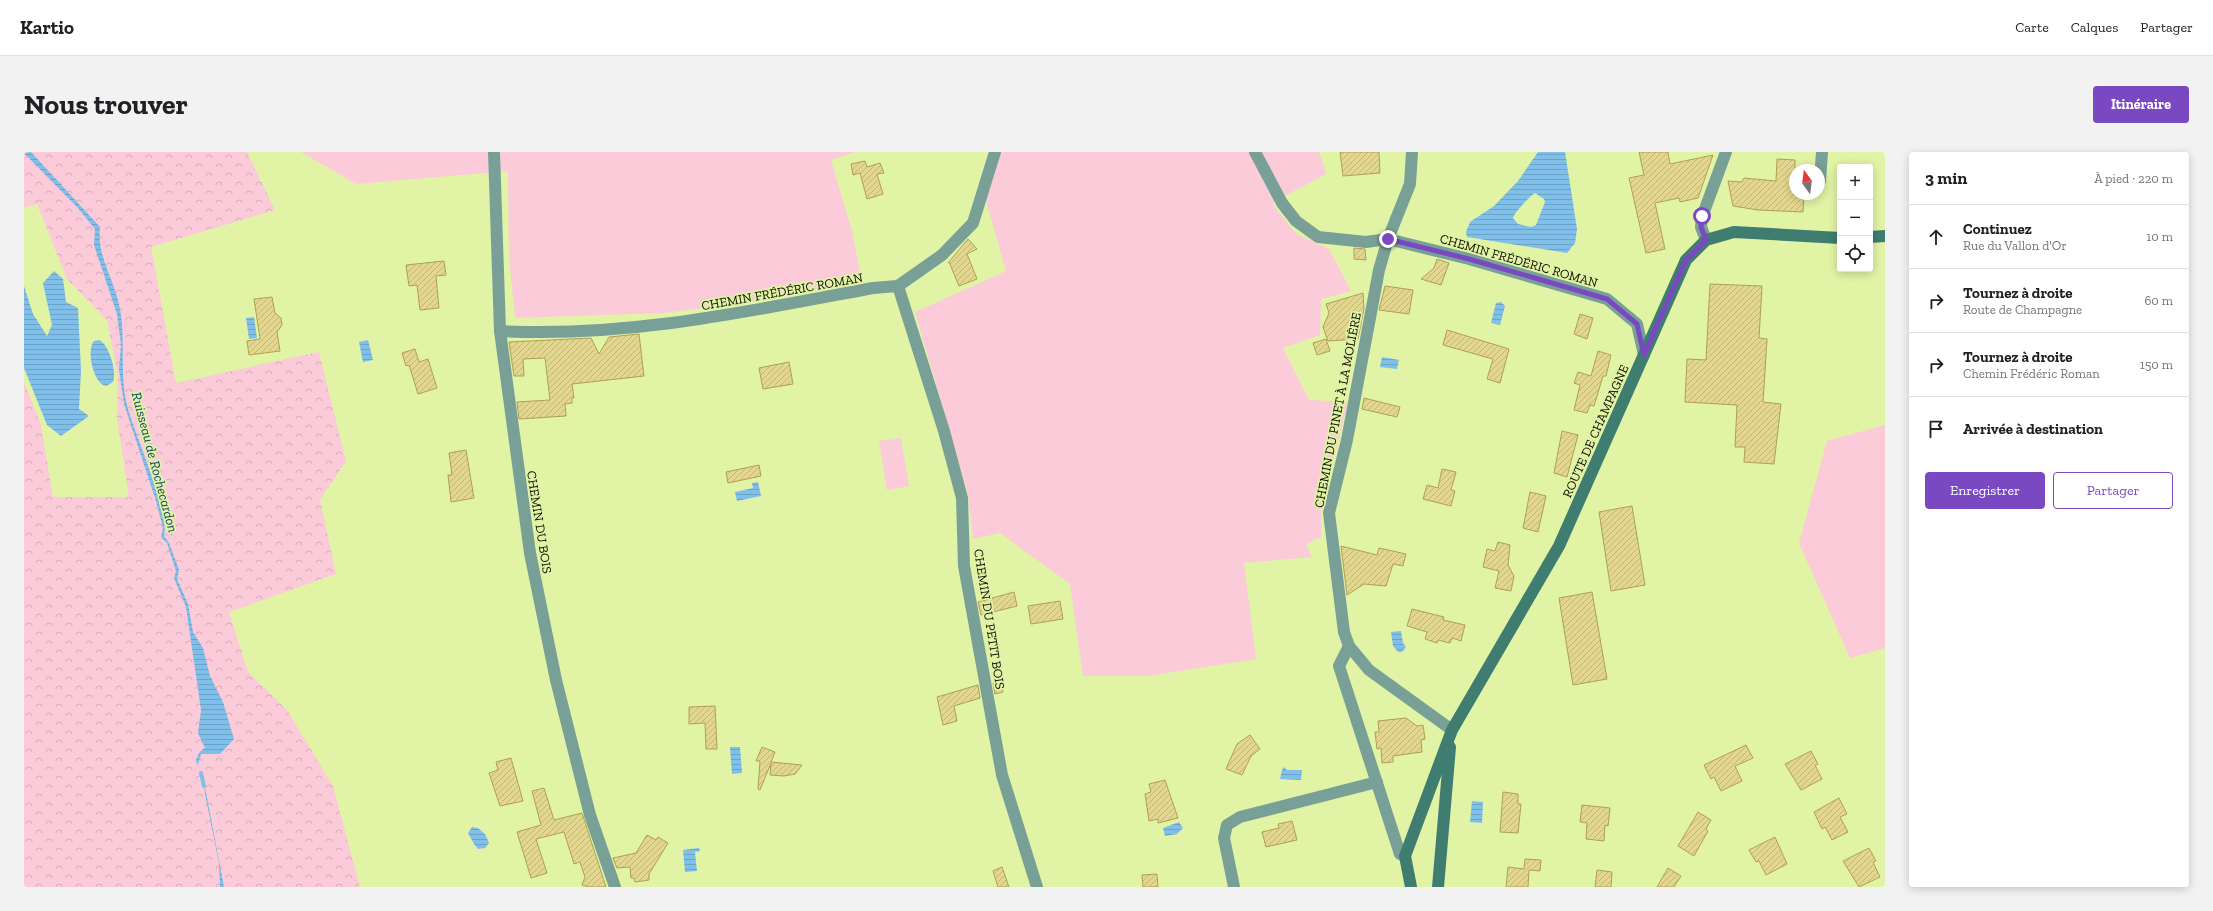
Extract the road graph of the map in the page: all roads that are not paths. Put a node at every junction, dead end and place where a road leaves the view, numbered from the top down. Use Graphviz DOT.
graph roads {
  1 [pos="494,152"];
  2 [pos="996,152"];
  3 [pos="1255,152"];
  4 [pos="1412,152"];
  5 [pos="1726,152"];
  6 [pos="1822,152"];
  7 [pos="1821,164"];
  8 [pos="1885,236"];
  9 [pos="1873,237"];
  10 [pos="1837,238"];
  11 [pos="1388,239"];
  12 [pos="1706,240"];
  13 [pos="898,286"];
  14 [pos="500,331"];
  15 [pos="1644,355"];
  16 [pos="1349,646"];
  17 [pos="1452,730"];
  18 [pos="1377,782"];
  19 [pos="1405,856"];
  20 [pos="615,887"];
  21 [pos="1037,887"];
  22 [pos="1234,887"];
  23 [pos="1411,887"];
  24 [pos="1438,887"];
  1 -- 14 [label="street, CHEMIN DU BOIS"];
  2 -- 13 [label="street"];
  3 -- 11 [label="street, CHEMIN FRÉDÉRIC ROMAN"];
  4 -- 11 [label="street, CHEMIN DU PINET À LA MOLIÈRE"];
  5 -- 12 [label="street"];
  6 -- 7 [label="street"];
  8 -- 9 [label="street"];
  10 -- 12 [label="street, ROUTE DE CHAMPAGNE"];
  11 -- 15 [label="street, CHEMIN FRÉDÉRIC ROMAN"];
  11 -- 16 [label="street, CHEMIN DU PINET À LA MOLIÈRE"];
  12 -- 15 [label="street, ROUTE DE CHAMPAGNE"];
  13 -- 14 [label="street, CHEMIN FRÉDÉRIC ROMAN"];
  13 -- 21 [label="street, CHEMIN DU PETIT BOIS"];
  14 -- 20 [label="street, CHEMIN DU BOIS"];
  15 -- 17 [label="street, ROUTE DE CHAMPAGNE"];
  16 -- 17 [label="street"];
  16 -- 18 [label="street"];
  17 -- 19 [label="street, ROUTE DE CHAMPAGNE"];
  17 -- 24 [label="street, ROUTE DE CHAMPAGNE"];
  18 -- 19 [label="street"];
  18 -- 22 [label="street"];
  19 -- 23 [label="street"];
}
